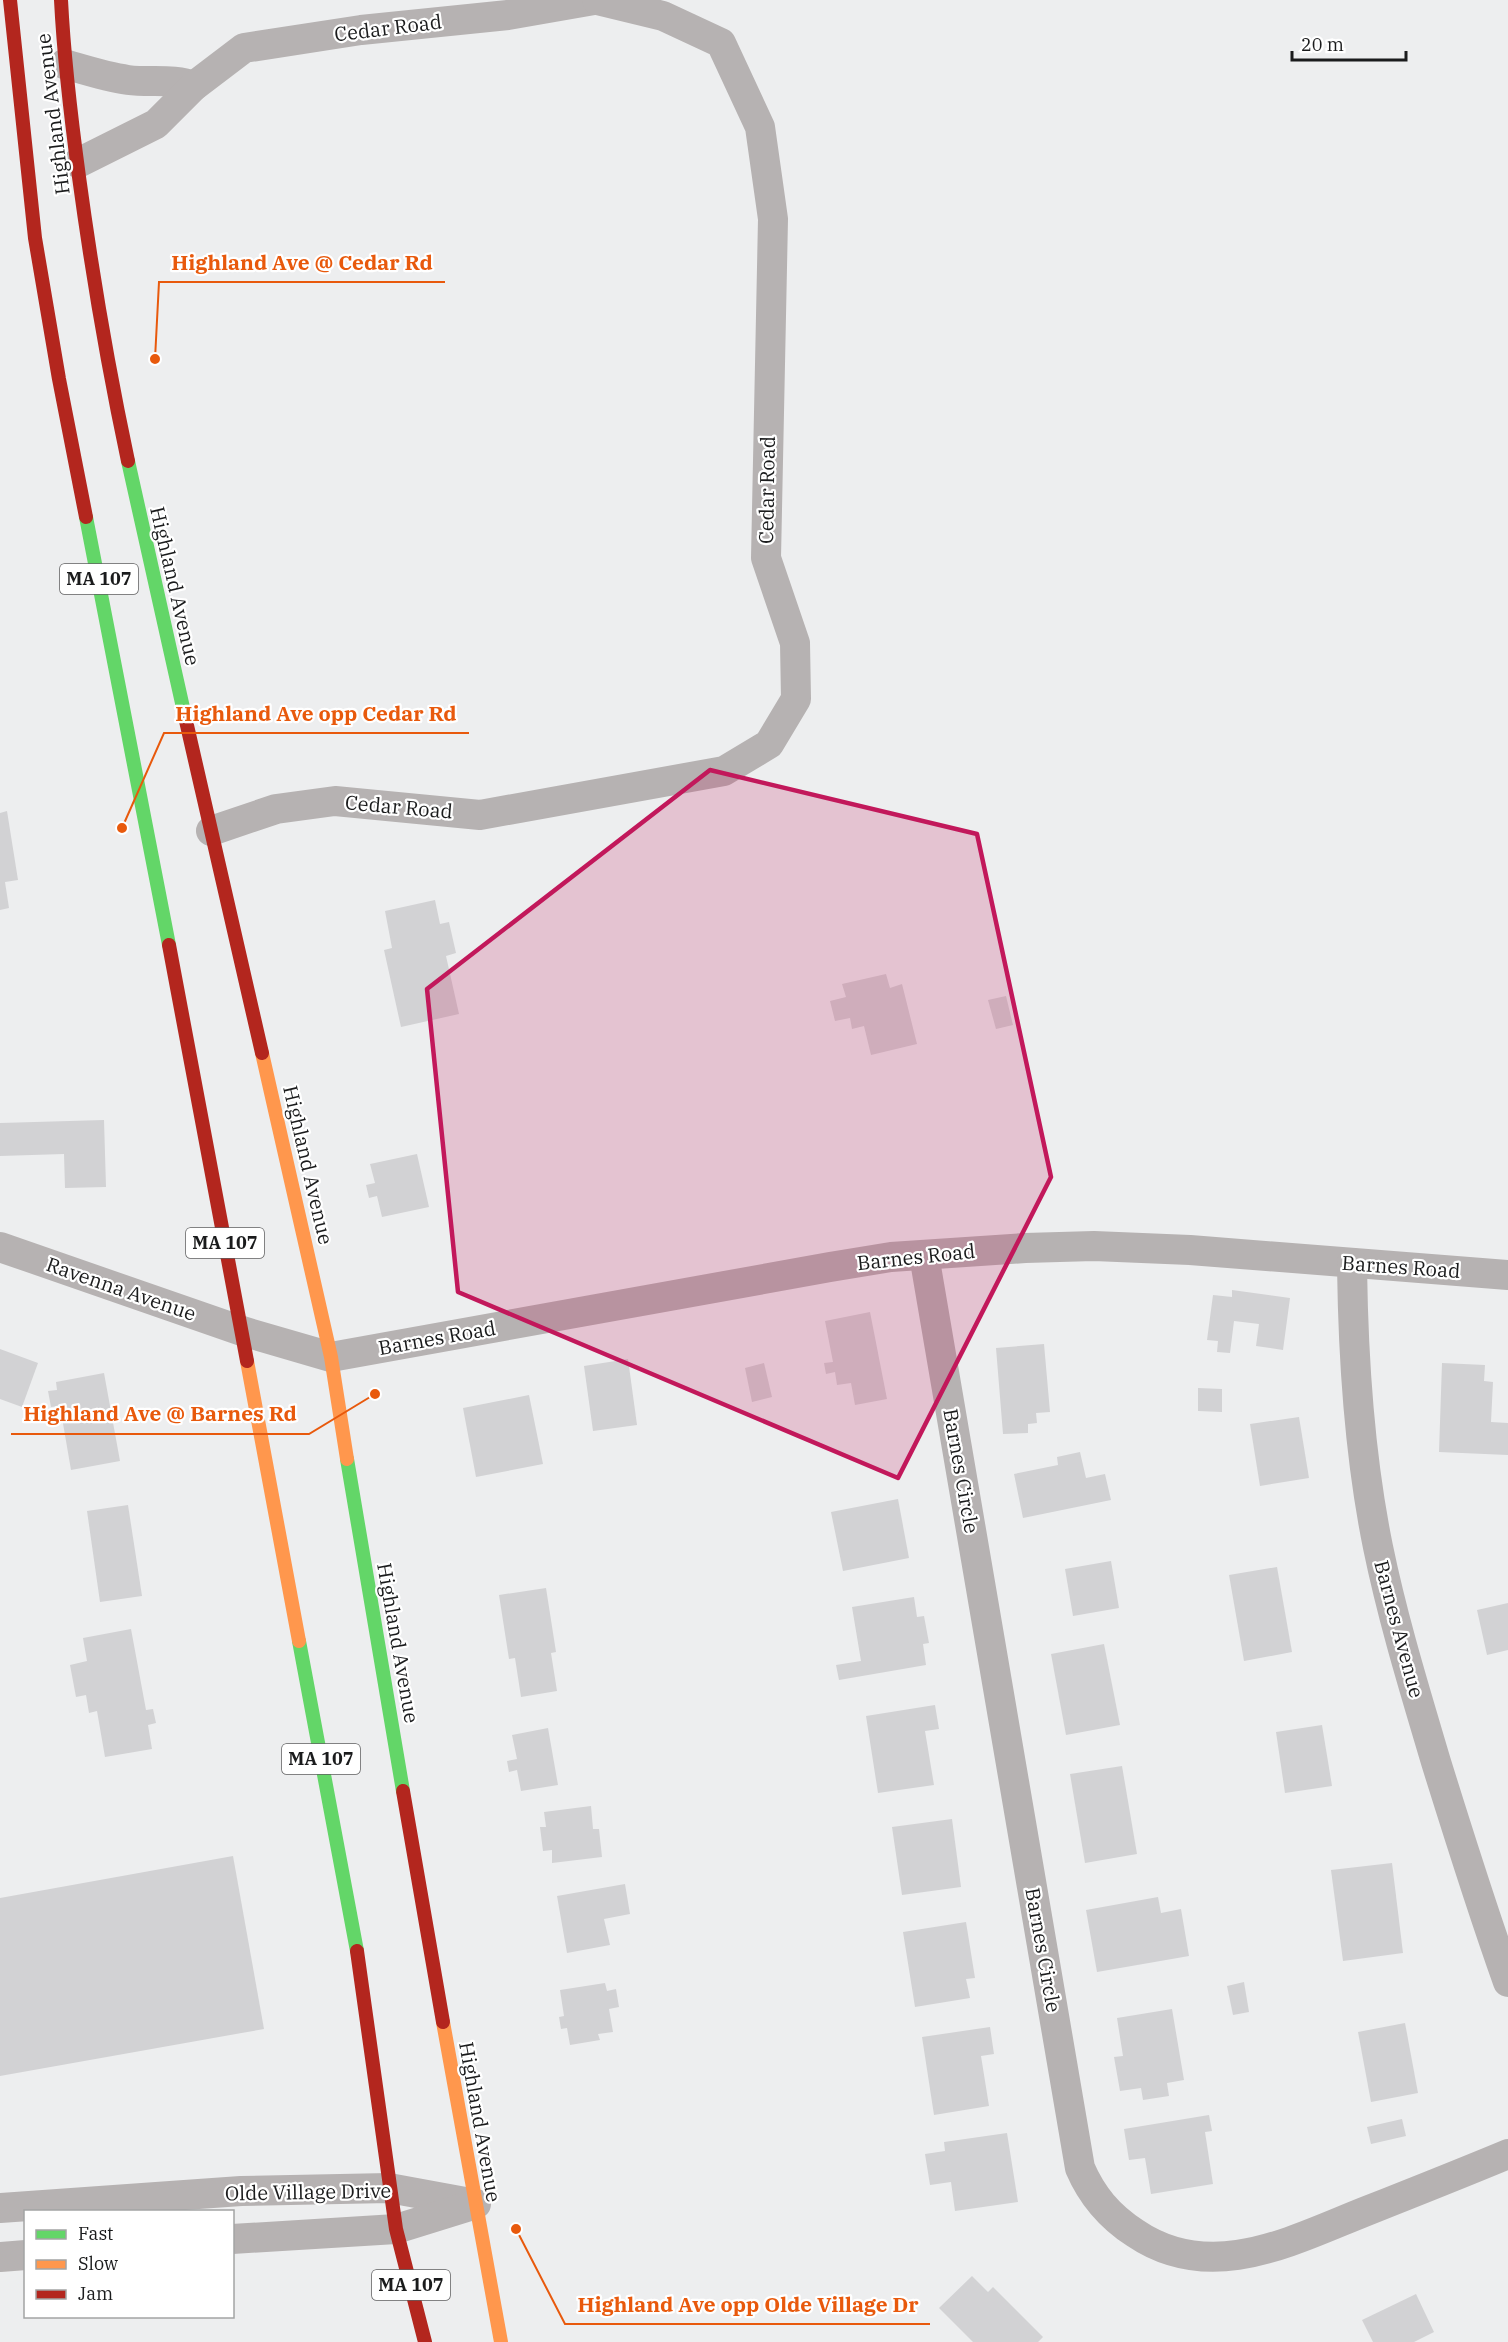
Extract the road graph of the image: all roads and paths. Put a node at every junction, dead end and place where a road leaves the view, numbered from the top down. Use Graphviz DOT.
graph roads {
  1 [pos="10,0"];
  2 [pos="61,0"];
  3 [pos="595,0"];
  4 [pos="64,64"];
  5 [pos="194,86"];
  6 [pos="78,164"];
  7 [pos="210,831"];
  8 [pos="0,1247"];
  9 [pos="924,1255"];
  10 [pos="1352,1263"];
  11 [pos="1508,1275"];
  12 [pos="242,1331"];
  13 [pos="331,1357"];
  14 [pos="1508,1982"];
  15 [pos="1508,2154"];
  16 [pos="389,2188"];
  17 [pos="476,2204"];
  18 [pos="0,2208"];
  19 [pos="396,2229"];
  20 [pos="234,2239"];
  21 [pos="24,2255"];
  22 [pos="0,2257"];
  23 [pos="426,2342"];
  24 [pos="501,2342"];
  1 -- 12 [label="main road, Highland Avenue / MA 107"];
  2 -- 4 [label="main road, Highland Avenue / MA 107"];
  3 -- 5 [label="street, Cedar Road"];
  3 -- 7 [label="street, Cedar Road"];
  4 -- 5 [label="street"];
  4 -- 6 [label="main road, Highland Avenue / MA 107"];
  5 -- 6 [label="street, Cedar Road"];
  6 -- 7 [label="main road, Highland Avenue / MA 107"];
  7 -- 13 [label="main road, Highland Avenue / MA 107"];
  8 -- 12 [label="street, Ravenna Avenue"];
  9 -- 10 [label="street, Barnes Road"];
  9 -- 13 [label="street, Barnes Road"];
  9 -- 15 [label="street, Barnes Circle"];
  10 -- 11 [label="street, Barnes Road"];
  10 -- 14 [label="street, Barnes Avenue"];
  12 -- 13 [label="street, Ravenna Avenue"];
  12 -- 16 [label="main road, Highland Avenue / MA 107"];
  13 -- 17 [label="main road, Highland Avenue / MA 107"];
  16 -- 17 [label="street, Olde Village Drive"];
  16 -- 18 [label="street, Olde Village Drive"];
  16 -- 19 [label="main road, Highland Avenue / MA 107"];
  17 -- 19 [label="street, Olde Village Drive"];
  17 -- 24 [label="main road, Highland Avenue / MA 107"];
  19 -- 20 [label="street, Olde Village Drive"];
  19 -- 23 [label="main road, Highland Avenue / MA 107"];
  21 -- 22 [label="street"];
}
